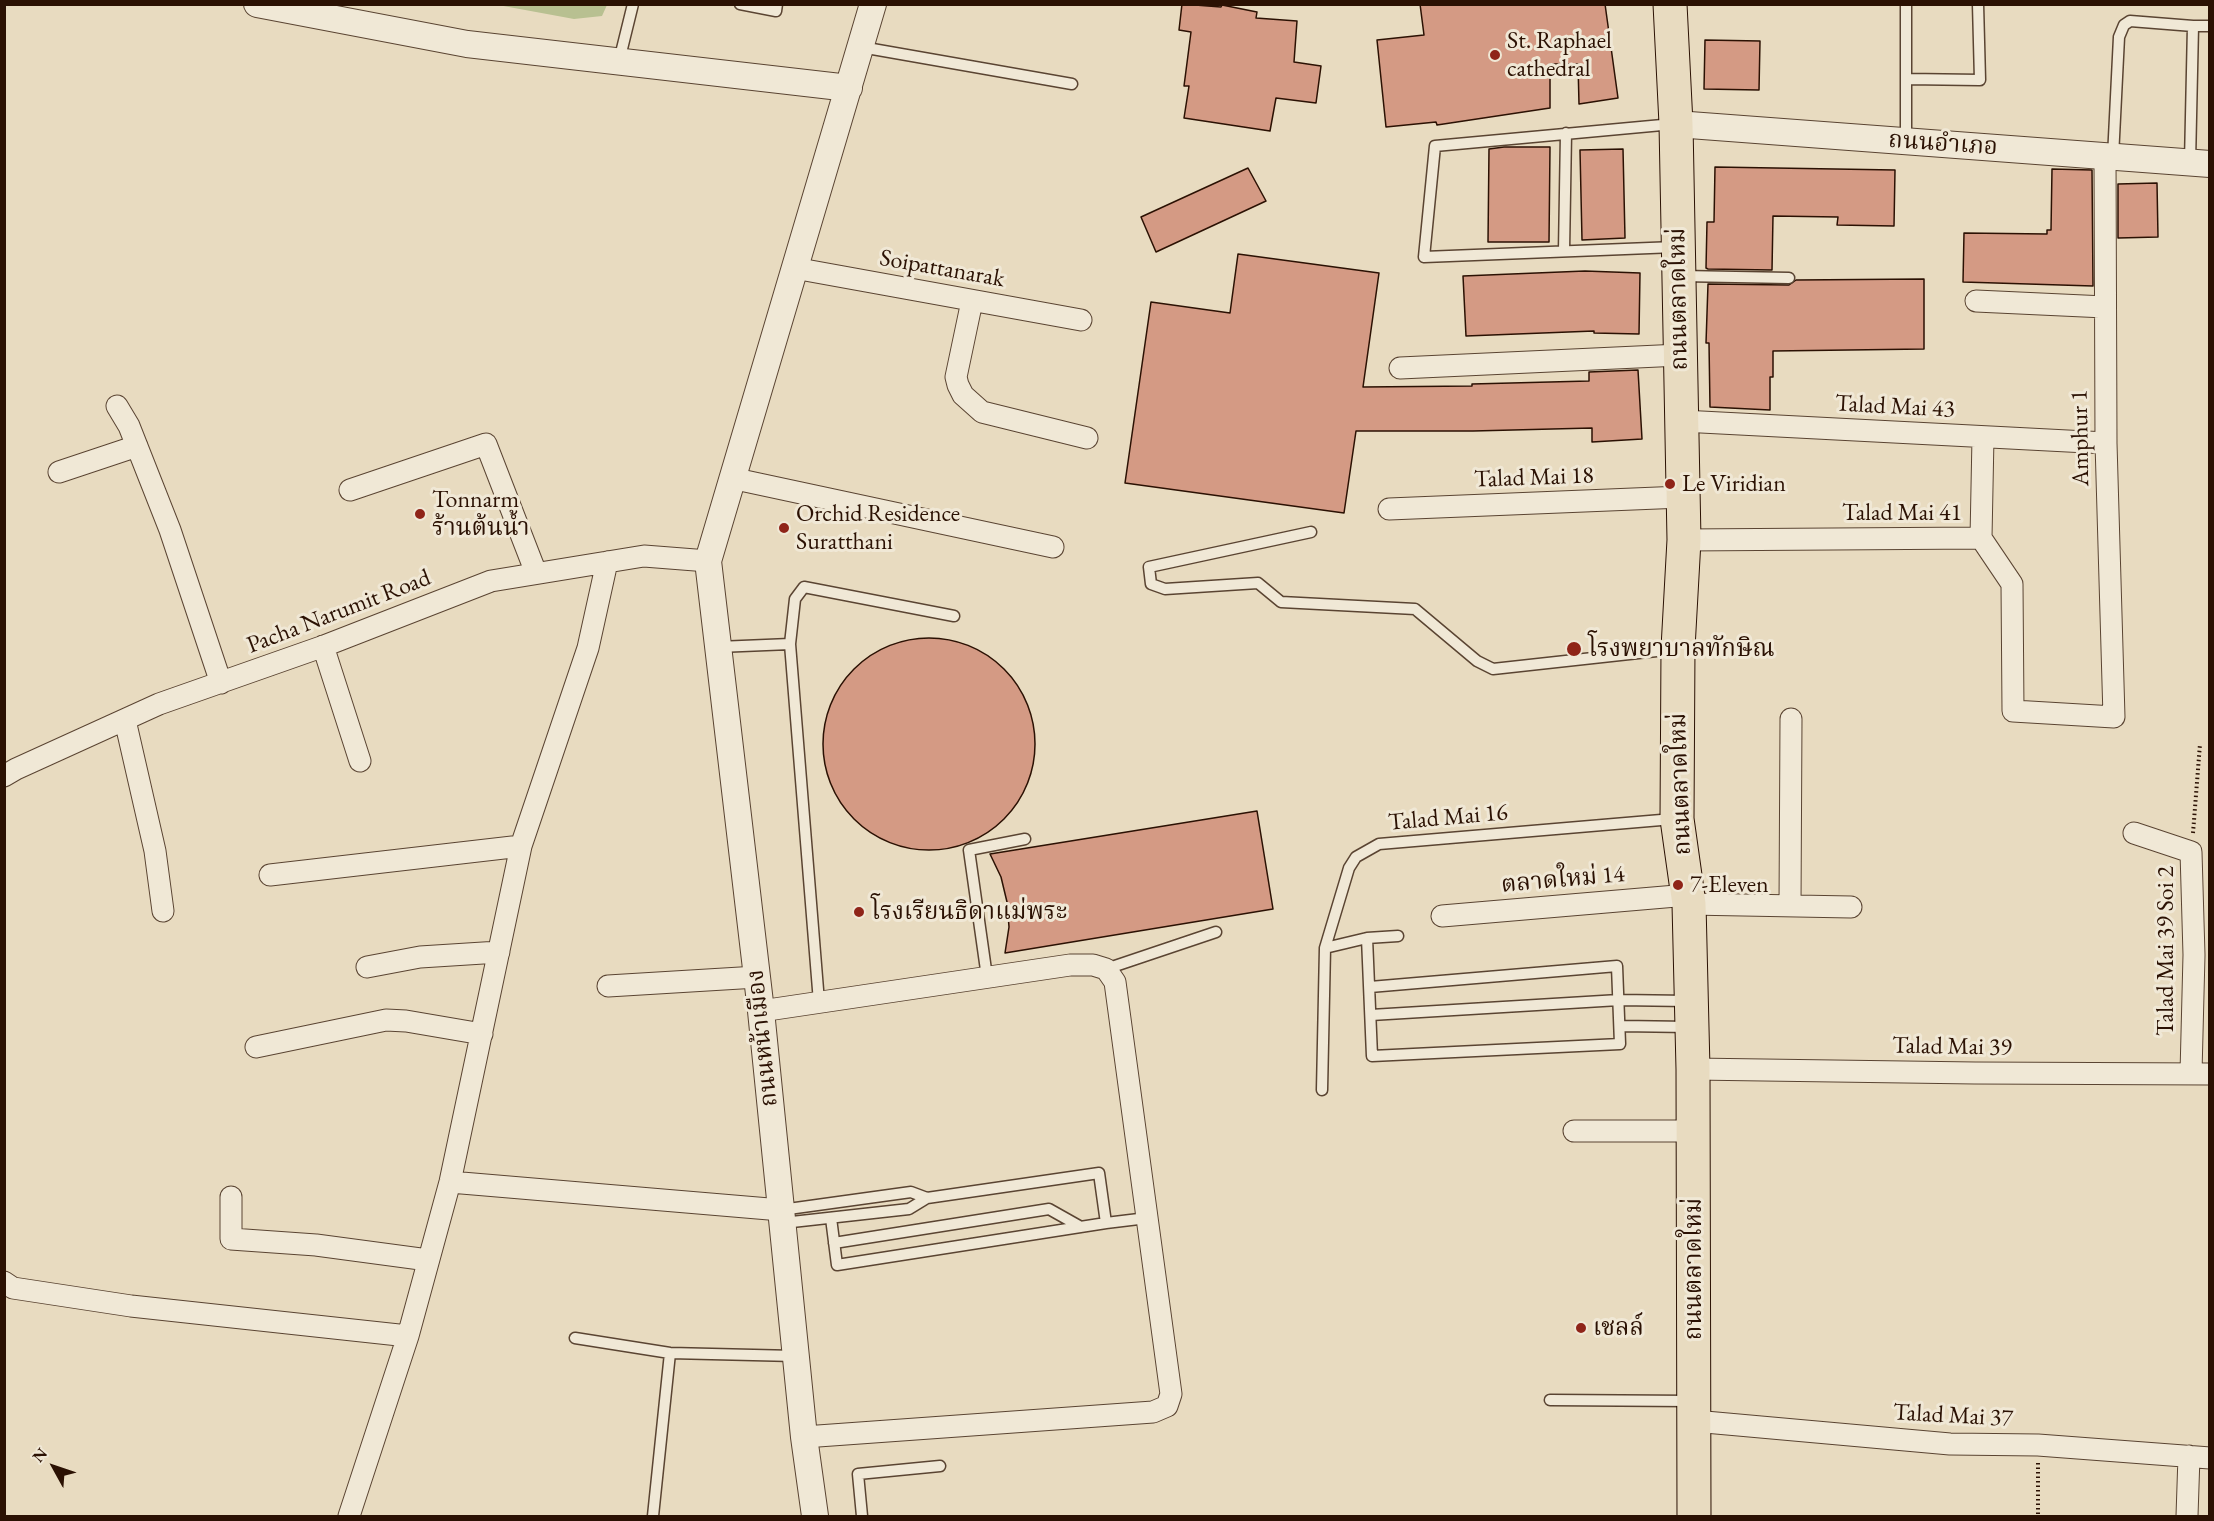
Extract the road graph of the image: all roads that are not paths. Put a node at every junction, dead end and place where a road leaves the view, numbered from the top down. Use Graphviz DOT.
graph roads {
  1 [pos="257,4"];
  2 [pos="633,4"];
  3 [pos="740,4"];
  4 [pos="777,4"];
  5 [pos="873,4"];
  6 [pos="1670,4"];
  7 [pos="1906,4"];
  8 [pos="1978,4"];
  9 [pos="2193,26"];
  10 [pos="2210,26"];
  11 [pos="860,47"];
  12 [pos="619,62"];
  13 [pos="1907,79"];
  14 [pos="1072,84"];
  15 [pos="849,88"];
  16 [pos="1676,124"];
  17 [pos="1566,134"];
  18 [pos="1906,142"];
  19 [pos="2109,157"];
  20 [pos="2200,163"];
  21 [pos="1564,251"];
  22 [pos="1679,261"];
  23 [pos="794,268"];
  24 [pos="1790,278"];
  25 [pos="972,301"];
  26 [pos="1976,301"];
  27 [pos="2105,307"];
  28 [pos="1081,320"];
  29 [pos="1680,355"];
  30 [pos="1400,368"];
  31 [pos="117,406"];
  32 [pos="1682,421"];
  33 [pos="1983,437"];
  34 [pos="1087,438"];
  35 [pos="2106,443"];
  36 [pos="137,446"];
  37 [pos="59,472"];
  38 [pos="731,478"];
  39 [pos="350,490"];
  40 [pos="1682,497"];
  41 [pos="1389,509"];
  42 [pos="1311,532"];
  43 [pos="1981,538"];
  44 [pos="1684,540"];
  45 [pos="1053,547"];
  46 [pos="708,561"];
  47 [pos="607,562"];
  48 [pos="536,573"];
  49 [pos="954,616"];
  50 [pos="790,644"];
  51 [pos="323,646"];
  52 [pos="718,647"];
  53 [pos="1678,648"];
  54 [pos="221,683"];
  55 [pos="2114,717"];
  56 [pos="1791,719"];
  57 [pos="125,720"];
  58 [pos="360,761"];
  59 [pos="4,777"];
  60 [pos="1677,819"];
  61 [pos="2134,832"];
  62 [pos="1025,839"];
  63 [pos="521,846"];
  64 [pos="270,875"];
  65 [pos="1689,899"];
  66 [pos="1790,906"];
  67 [pos="1851,907"];
  68 [pos="163,911"];
  69 [pos="1442,916"];
  70 [pos="1216,932"];
  71 [pos="1398,936"];
  72 [pos="1367,938"];
  73 [pos="1325,948"];
  74 [pos="499,952"];
  75 [pos="367,967"];
  76 [pos="1106,969"];
  77 [pos="757,977"];
  78 [pos="987,977"];
  79 [pos="608,986"];
  80 [pos="1370,987"];
  81 [pos="1619,1000"];
  82 [pos="819,1002"];
  83 [pos="761,1011"];
  84 [pos="1692,1014"];
  85 [pos="1371,1015"];
  86 [pos="1621,1026"];
  87 [pos="482,1034"];
  88 [pos="256,1047"];
  89 [pos="1693,1069"];
  90 [pos="2200,1073"];
  91 [pos="1322,1090"];
  92 [pos="1574,1131"];
  93 [pos="1693,1131"];
  94 [pos="450,1182"];
  95 [pos="231,1197"];
  96 [pos="927,1198"];
  97 [pos="782,1216"];
  98 [pos="831,1218"];
  99 [pos="1147,1218"];
  100 [pos="1106,1223"];
  101 [pos="1081,1227"];
  102 [pos="834,1243"];
  103 [pos="428,1260"];
  104 [pos="4,1282"];
  105 [pos="408,1335"];
  106 [pos="575,1338"];
  107 [pos="670,1353"];
  108 [pos="796,1356"];
  109 [pos="1550,1400"];
  110 [pos="1694,1411"];
  111 [pos="804,1437"];
  112 [pos="2199,1457"];
  113 [pos="940,1466"];
  114 [pos="349,1516"];
  115 [pos="653,1516"];
  116 [pos="815,1516"];
  117 [pos="862,1516"];
  118 [pos="1694,1516"];
  119 [pos="2187,1516"];
  1 -- 12 [label="street"];
  2 -- 12 [label="lane"];
  3 -- 4 [label="lane"];
  5 -- 11 [label="street"];
  6 -- 16 [label="main road, ถนนตลาดใหม่"];
  7 -- 13 [label="lane"];
  8 -- 13 [label="lane"];
  9 -- 10 [label="lane"];
  9 -- 19 [label="lane"];
  9 -- 20 [label="lane"];
  11 -- 14 [label="lane"];
  11 -- 15 [label="street"];
  12 -- 15 [label="street"];
  13 -- 18 [label="lane"];
  15 -- 23 [label="street"];
  16 -- 17 [label="lane"];
  16 -- 18 [label="street, ถนนอำเภอ"];
  16 -- 22 [label="main road, ถนนตลาดใหม่"];
  17 -- 21 [label="lane"];
  17 -- 21 [label="lane"];
  18 -- 19 [label="street, ถนนอำเภอ"];
  19 -- 20 [label="street, ถนนอำเภอ"];
  19 -- 27 [label="street, Amphur 1"];
  21 -- 22 [label="lane"];
  22 -- 24 [label="lane"];
  22 -- 29 [label="main road, ถนนตลาดใหม่"];
  23 -- 25 [label="street, Soipattanarak"];
  23 -- 38 [label="street"];
  25 -- 28 [label="street, Soipattanarak"];
  25 -- 34 [label="street"];
  26 -- 27 [label="street"];
  27 -- 35 [label="street, Amphur 1"];
  29 -- 30 [label="street"];
  29 -- 32 [label="main road, ถนนตลาดใหม่"];
  31 -- 36 [label="street"];
  32 -- 33 [label="street, Talad Mai 43"];
  32 -- 40 [label="main road, ถนนตลาดใหม่"];
  33 -- 35 [label="street, Talad Mai 43"];
  33 -- 43 [label="street"];
  35 -- 55 [label="street, Amphur 1"];
  36 -- 37 [label="street"];
  36 -- 54 [label="street"];
  38 -- 45 [label="street"];
  38 -- 46 [label="street"];
  39 -- 48 [label="street"];
  40 -- 41 [label="street, Talad Mai 18"];
  40 -- 44 [label="main road, ถนนตลาดใหม่"];
  42 -- 53 [label="lane"];
  43 -- 44 [label="street, Talad Mai 41"];
  43 -- 55 [label="street, Talad Mai 41"];
  44 -- 53 [label="main road, ถนนตลาดใหม่"];
  46 -- 47 [label="street, Pacha Narumit Road"];
  46 -- 52 [label="street, ถนนหน้าเมือง"];
  47 -- 48 [label="street, Pacha Narumit Road"];
  47 -- 63 [label="street"];
  48 -- 51 [label="street, Pacha Narumit Road"];
  49 -- 50 [label="lane"];
  50 -- 52 [label="lane"];
  50 -- 82 [label="lane"];
  51 -- 54 [label="street, Pacha Narumit Road"];
  51 -- 58 [label="street"];
  52 -- 77 [label="street, ถนนหน้าเมือง"];
  53 -- 60 [label="main road, ถนนตลาดใหม่"];
  54 -- 57 [label="street, Pacha Narumit Road"];
  56 -- 66 [label="street"];
  57 -- 59 [label="street, Pacha Narumit Road"];
  57 -- 68 [label="street"];
  60 -- 65 [label="main road, ถนนตลาดใหม่"];
  60 -- 73 [label="lane, Talad Mai 16"];
  61 -- 90 [label="street, Talad Mai 39 Soi 2"];
  62 -- 78 [label="lane"];
  63 -- 64 [label="street"];
  63 -- 74 [label="street"];
  65 -- 66 [label="street, ตลาดใหม่ 14"];
  65 -- 69 [label="street, ตลาดใหม่ 14"];
  65 -- 84 [label="main road, ถนนตลาดใหม่"];
  66 -- 67 [label="street, ตลาดใหม่ 14"];
  70 -- 76 [label="lane"];
  71 -- 72 [label="lane"];
  72 -- 73 [label="lane"];
  72 -- 80 [label="lane"];
  73 -- 91 [label="lane, Talad Mai 16"];
  74 -- 75 [label="street"];
  74 -- 87 [label="street"];
  76 -- 78 [label="street"];
  76 -- 99 [label="street"];
  77 -- 79 [label="street"];
  77 -- 83 [label="street, ถนนหน้าเมือง"];
  78 -- 82 [label="street"];
  80 -- 81 [label="lane"];
  80 -- 85 [label="lane"];
  81 -- 84 [label="lane"];
  81 -- 85 [label="lane"];
  81 -- 86 [label="lane"];
  82 -- 83 [label="street"];
  83 -- 97 [label="street, ถนนหน้าเมือง"];
  84 -- 86 [label="lane"];
  84 -- 89 [label="main road, ถนนตลาดใหม่"];
  85 -- 86 [label="lane"];
  87 -- 88 [label="street"];
  87 -- 94 [label="street"];
  89 -- 90 [label="street, Talad Mai 39"];
  89 -- 93 [label="main road, ถนนตลาดใหม่"];
  92 -- 93 [label="street"];
  93 -- 110 [label="main road, ถนนตลาดใหม่"];
  94 -- 97 [label="street"];
  94 -- 103 [label="street"];
  95 -- 103 [label="street"];
  96 -- 97 [label="lane"];
  96 -- 98 [label="lane"];
  96 -- 100 [label="lane"];
  97 -- 98 [label="lane"];
  97 -- 108 [label="street, ถนนหน้าเมือง"];
  98 -- 102 [label="lane"];
  99 -- 100 [label="lane"];
  99 -- 111 [label="street"];
  100 -- 101 [label="lane"];
  101 -- 102 [label="lane"];
  101 -- 102 [label="lane"];
  103 -- 105 [label="street"];
  104 -- 105 [label="street"];
  105 -- 114 [label="street"];
  106 -- 107 [label="lane"];
  107 -- 108 [label="lane"];
  107 -- 115 [label="lane"];
  108 -- 111 [label="street, ถนนหน้าเมือง"];
  109 -- 110 [label="lane"];
  110 -- 112 [label="street, Talad Mai 37"];
  110 -- 118 [label="main road, ถนนตลาดใหม่"];
  111 -- 116 [label="street, ถนนหน้าเมือง"];
  112 -- 119 [label="street"];
  113 -- 117 [label="lane"];
}
